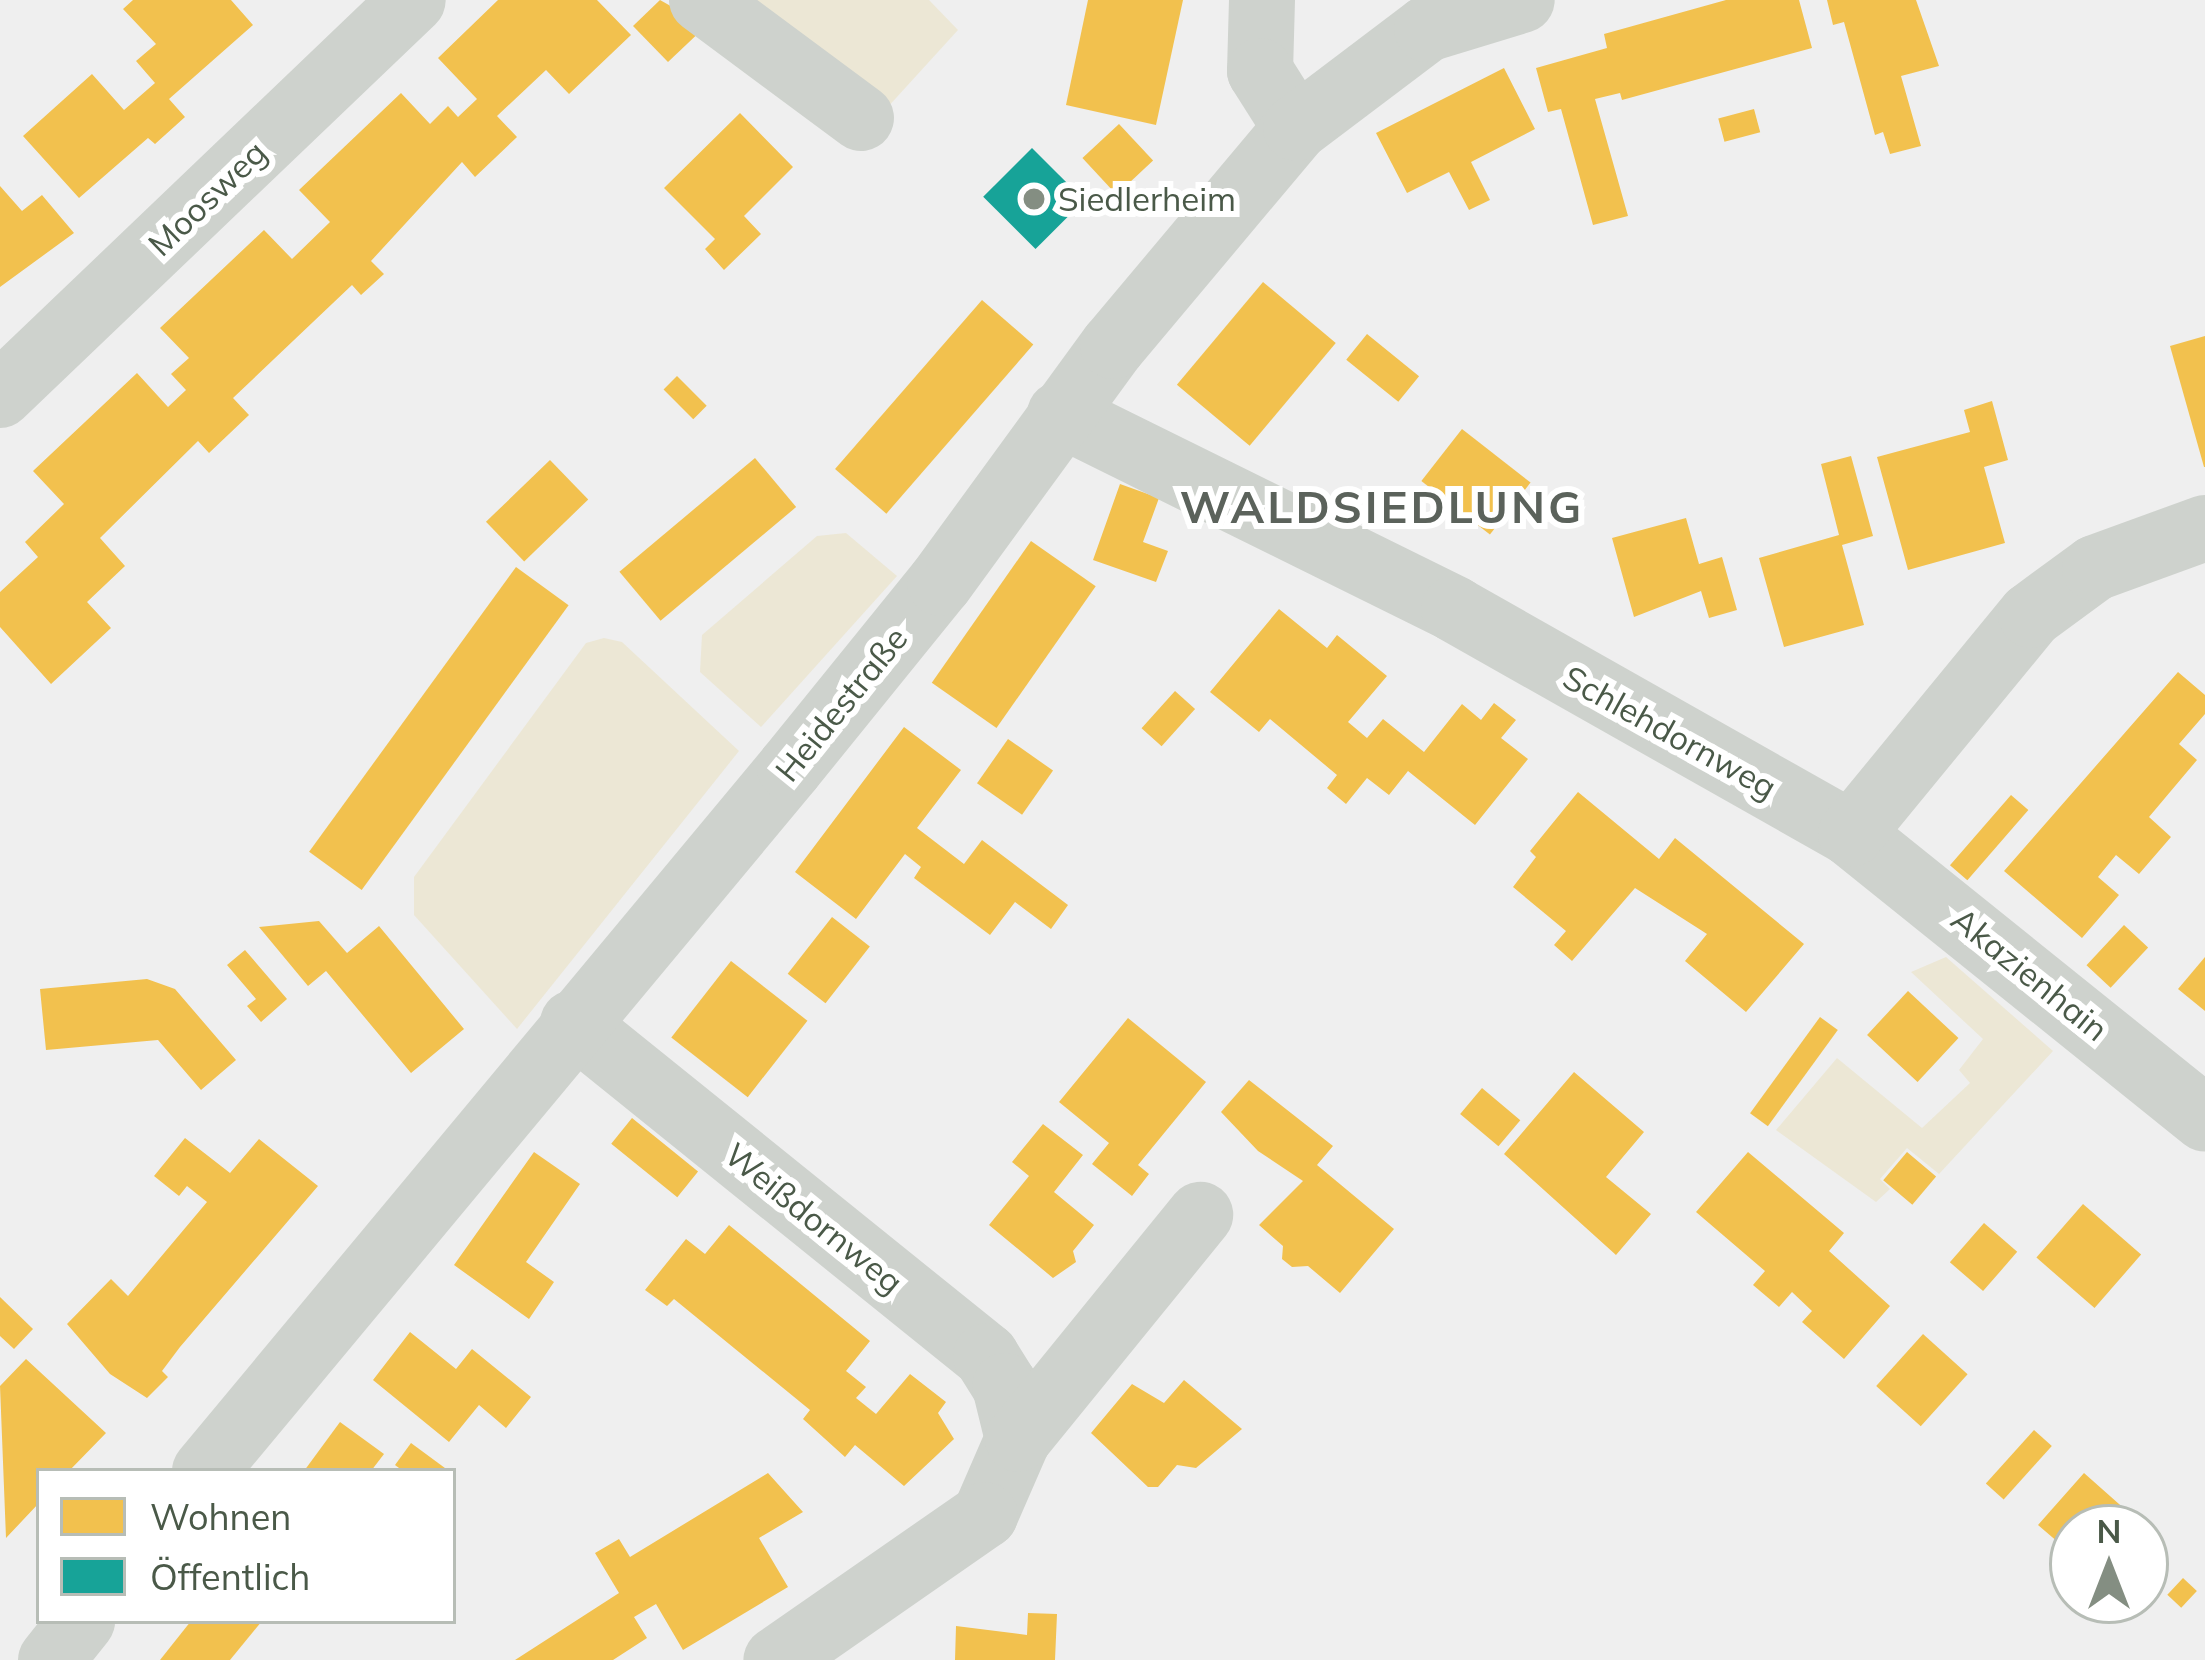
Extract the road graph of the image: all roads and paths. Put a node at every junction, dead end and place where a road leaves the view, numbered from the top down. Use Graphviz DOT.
graph roads {
  1 [pos="413,0"];
  2 [pos="702,0"];
  3 [pos="1262,0"];
  4 [pos="1522,0"];
  5 [pos="861,118"];
  6 [pos="1297,128"];
  7 [pos="0,395"];
  8 [pos="1060,414"];
  9 [pos="2205,528"];
  10 [pos="1851,834"];
  11 [pos="573,1023"];
  12 [pos="2205,1119"];
  13 [pos="1200,1215"];
  14 [pos="1018,1439"];
  15 [pos="207,1468"];
  16 [pos="80,1624"];
  17 [pos="51,1660"];
  18 [pos="776,1660"];
  1 -- 7 [label="street, Moosweg"];
  2 -- 5 [label="street"];
  3 -- 6 [label="street"];
  4 -- 6 [label="street, Heidestraße"];
  6 -- 8 [label="street, Heidestraße"];
  8 -- 10 [label="street, Schlehdornweg"];
  8 -- 11 [label="street, Heidestraße"];
  9 -- 10 [label="street"];
  10 -- 12 [label="street, Akazienhain"];
  11 -- 14 [label="street, Weißdornweg"];
  11 -- 15 [label="street, Heidestraße"];
  13 -- 14 [label="street"];
  14 -- 18 [label="street"];
  16 -- 17 [label="street"];
}
